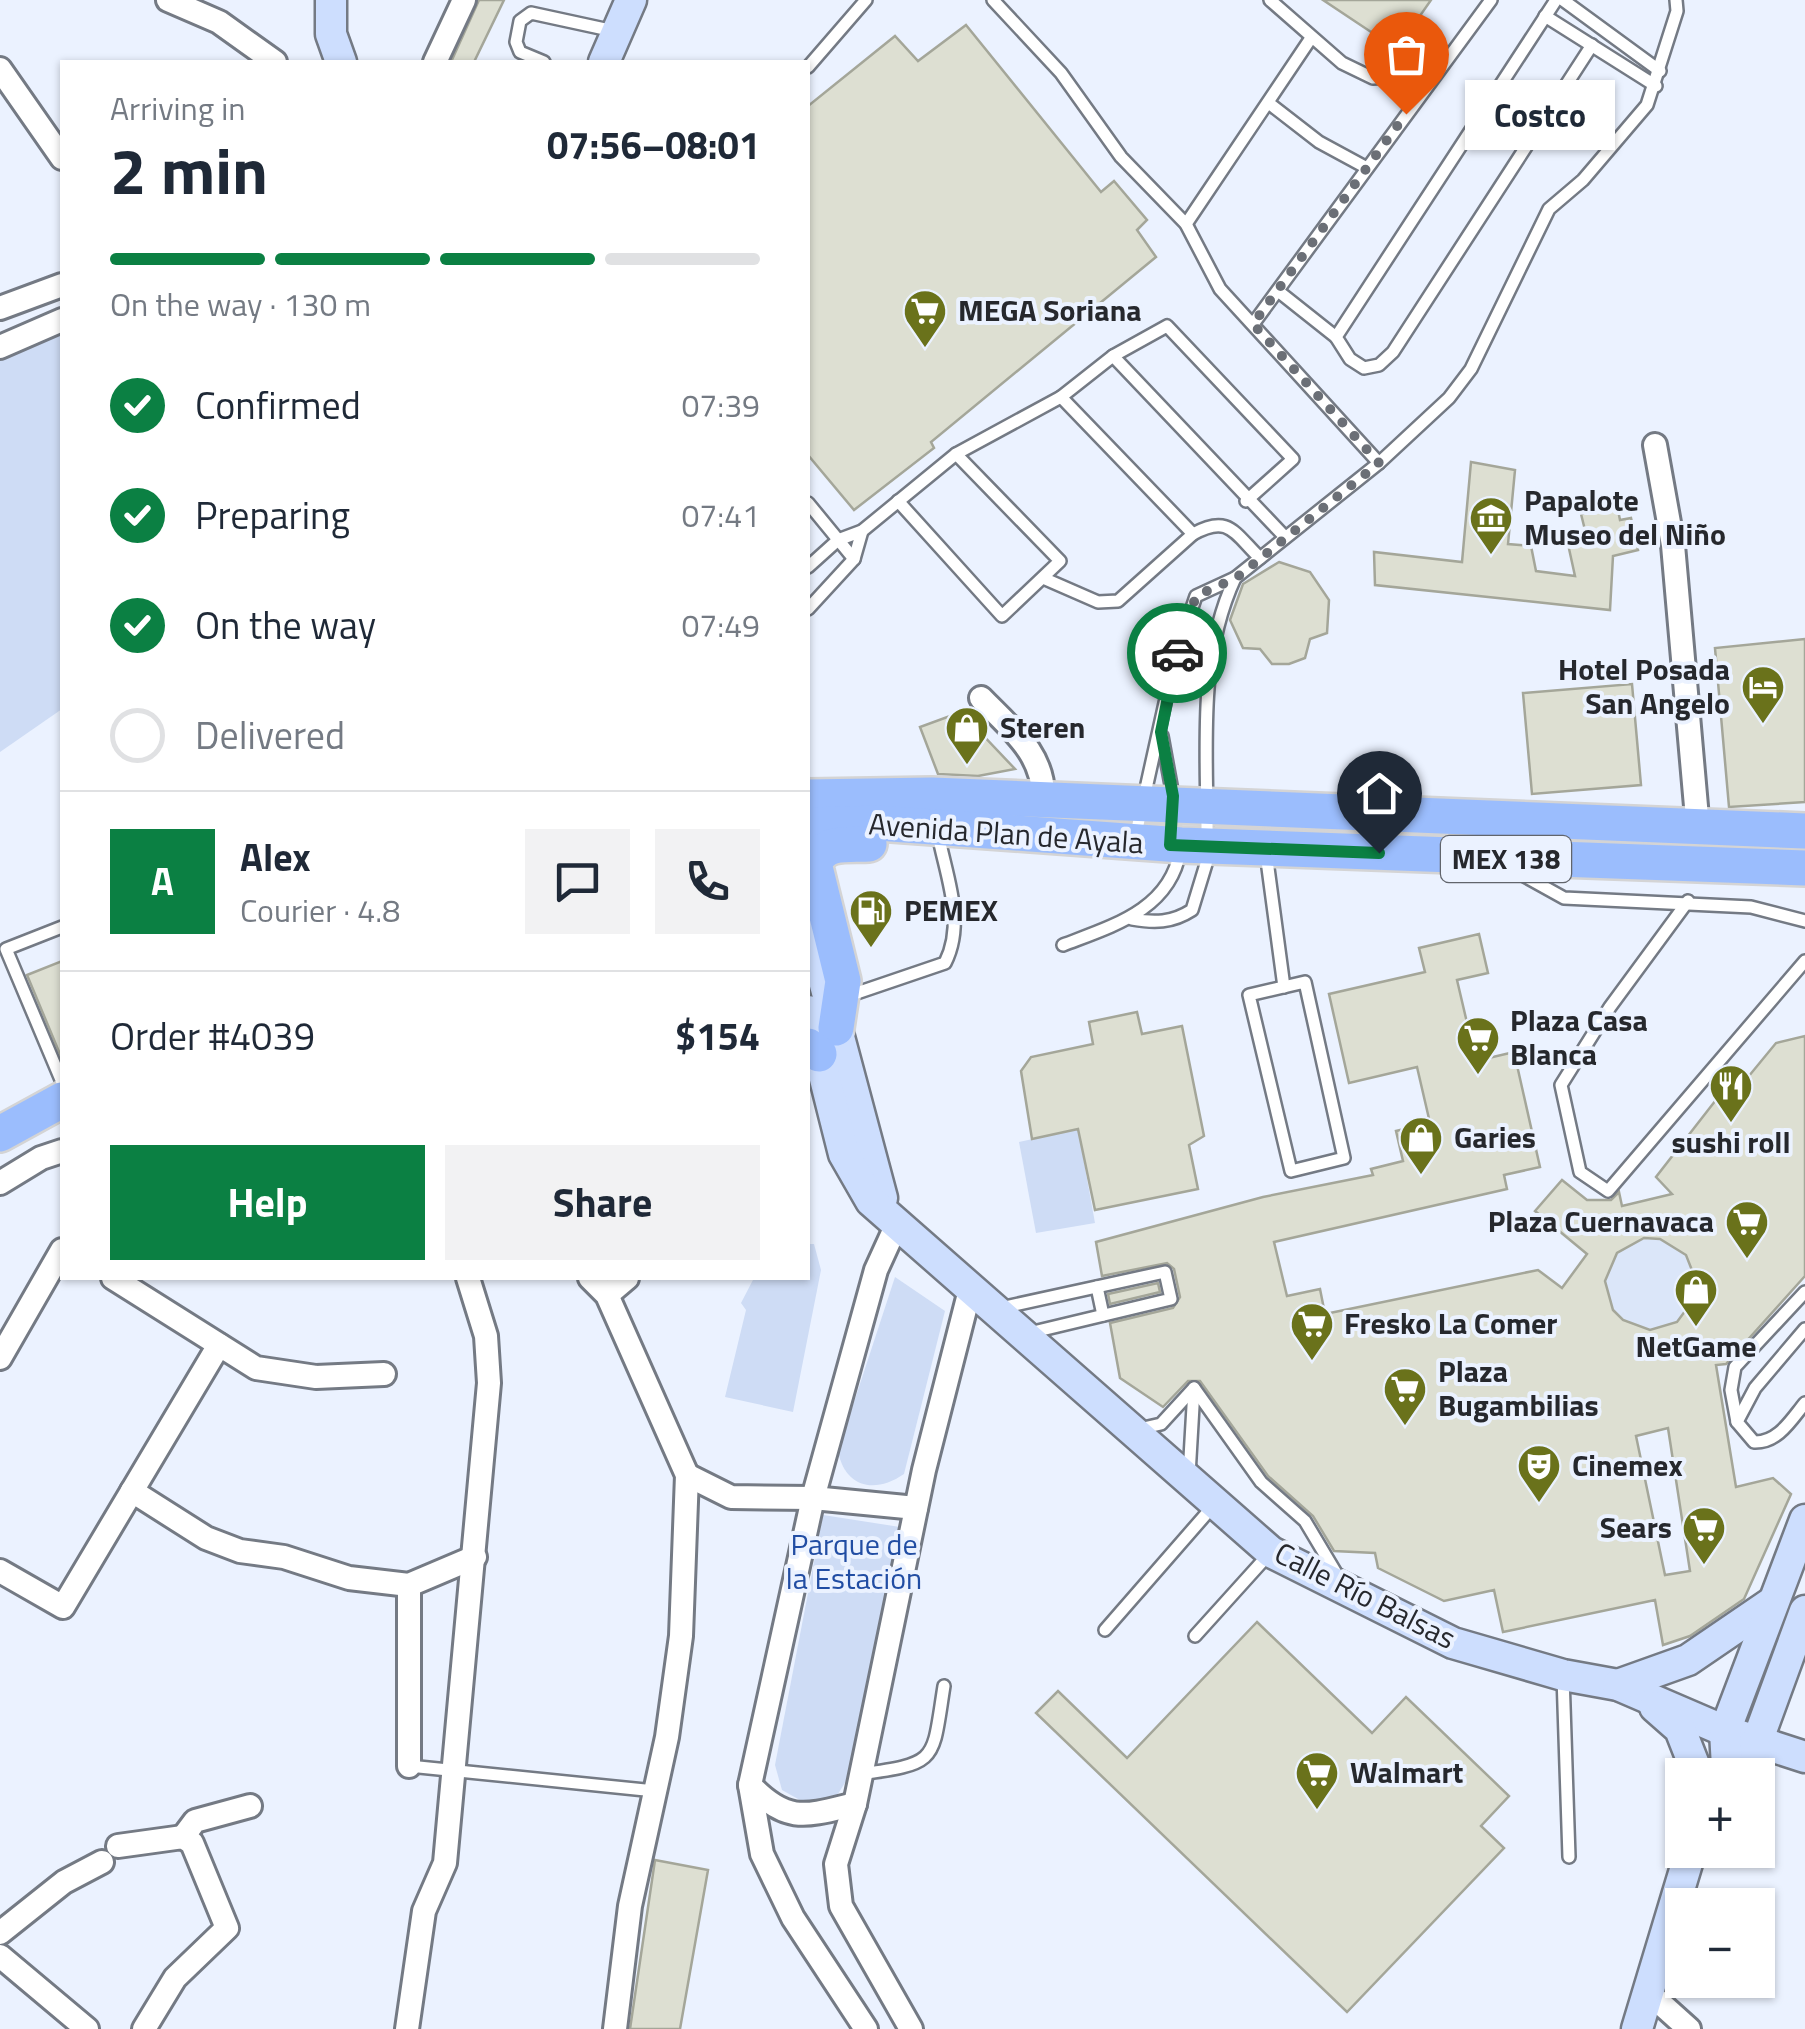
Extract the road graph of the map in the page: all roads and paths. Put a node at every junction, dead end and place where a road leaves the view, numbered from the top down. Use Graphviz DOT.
graph roads {
  1 [pos="168,0"];
  2 [pos="330,0"];
  3 [pos="464,0"];
  4 [pos="631,0"];
  5 [pos="866,0"];
  6 [pos="993,0"];
  7 [pos="1270,0"];
  8 [pos="1491,0"];
  9 [pos="1560,0"];
  10 [pos="1676,0"];
  11 [pos="1580,5"];
  12 [pos="1545,16"];
  13 [pos="615,31"];
  14 [pos="1310,38"];
  15 [pos="1592,45"];
  16 [pos="273,60"];
  17 [pos="339,60"];
  18 [pos="436,60"];
  19 [pos="539,60"];
  20 [pos="605,60"];
  21 [pos="810,65"];
  22 [pos="0,69"];
  23 [pos="1660,71"];
  24 [pos="1433,75"];
  25 [pos="1656,86"];
  26 [pos="1270,104"];
  27 [pos="60,155"];
  28 [pos="1367,168"];
  29 [pos="1186,224"];
  30 [pos="60,286"];
  31 [pos="1278,291"];
  32 [pos="0,308"];
  33 [pos="60,321"];
  34 [pos="1253,324"];
  35 [pos="1336,337"];
  36 [pos="0,347"];
  37 [pos="1113,356"];
  38 [pos="1061,397"];
  39 [pos="1655,445"];
  40 [pos="956,454"];
  41 [pos="1379,463"];
  42 [pos="898,501"];
  43 [pos="1246,501"];
  44 [pos="810,505"];
  45 [pos="862,531"];
  46 [pos="1193,534"];
  47 [pos="1285,537"];
  48 [pos="838,540"];
  49 [pos="1260,558"];
  50 [pos="854,559"];
  51 [pos="810,565"];
  52 [pos="1043,578"];
  53 [pos="1236,578"];
  54 [pos="810,607"];
  55 [pos="981,698"];
  56 [pos="1161,732"];
  57 [pos="810,771"];
  58 [pos="932,795"];
  59 [pos="810,797"];
  60 [pos="1043,799"];
  61 [pos="1174,806"];
  62 [pos="810,825"];
  63 [pos="1698,829"];
  64 [pos="937,831"];
  65 [pos="1805,831"];
  66 [pos="1134,842"];
  67 [pos="1192,846"];
  68 [pos="1265,848"];
  69 [pos="1493,858"];
  70 [pos="1805,868"];
  71 [pos="1688,902"];
  72 [pos="1132,919"];
  73 [pos="1805,921"];
  74 [pos="60,927"];
  75 [pos="810,929"];
  76 [pos="1062,945"];
  77 [pos="1805,961"];
  78 [pos="1284,987"];
  79 [pos="821,1042"];
  80 [pos="60,1077"];
  81 [pos="60,1101"];
  82 [pos="0,1134"];
  83 [pos="60,1152"];
  84 [pos="0,1183"];
  85 [pos="897,1224"];
  86 [pos="60,1253"];
  87 [pos="116,1280"];
  88 [pos="469,1280"];
  89 [pos="592,1280"];
  90 [pos="624,1280"];
  91 [pos="972,1286"];
  92 [pos="1097,1287"];
  93 [pos="1805,1292"];
  94 [pos="606,1295"];
  95 [pos="997,1309"];
  96 [pos="1103,1315"];
  97 [pos="1805,1329"];
  98 [pos="1025,1334"];
  99 [pos="219,1345"];
  100 [pos="0,1358"];
  101 [pos="384,1374"];
  102 [pos="1194,1388"];
  103 [pos="1805,1403"];
  104 [pos="1736,1422"];
  105 [pos="1133,1430"];
  106 [pos="687,1475"];
  107 [pos="1189,1479"];
  108 [pos="132,1491"];
  109 [pos="813,1498"];
  110 [pos="1216,1503"];
  111 [pos="916,1508"];
  112 [pos="1805,1520"];
  113 [pos="1271,1552"];
  114 [pos="475,1557"];
  115 [pos="0,1571"];
  116 [pos="409,1585"];
  117 [pos="1350,1595"];
  118 [pos="1774,1602"];
  119 [pos="1805,1611"];
  120 [pos="1105,1630"];
  121 [pos="1195,1636"];
  122 [pos="1562,1675"];
  123 [pos="1618,1685"];
  124 [pos="944,1686"];
  125 [pos="1725,1731"];
  126 [pos="1757,1742"];
  127 [pos="1805,1757"];
  128 [pos="1704,1758"];
  129 [pos="1719,1758"];
  130 [pos="1735,1758"];
  131 [pos="409,1766"];
  132 [pos="454,1768"];
  133 [pos="861,1774"];
  134 [pos="750,1785"];
  135 [pos="655,1790"];
  136 [pos="855,1804"];
  137 [pos="250,1806"];
  138 [pos="182,1837"];
  139 [pos="1570,1857"];
  140 [pos="1686,1868"];
  141 [pos="0,1933"];
  142 [pos="0,1956"];
  143 [pos="1650,1993"];
  144 [pos="903,2026"];
  145 [pos="87,2029"];
  146 [pos="144,2029"];
  147 [pos="406,2029"];
  148 [pos="615,2029"];
  149 [pos="866,2029"];
  150 [pos="1637,2029"];
  151 [pos="1690,2029"];
  1 -- 16 [label="street"];
  2 -- 17 [label="street"];
  3 -- 18 [label="street"];
  4 -- 13 [label="street"];
  5 -- 21 [label="lane"];
  6 -- 29 [label="lane"];
  7 -- 14 [label="lane"];
  8 -- 24 [label="lane"];
  9 -- 11 [label="lane"];
  9 -- 12 [label="lane"];
  10 -- 23 [label="lane"];
  11 -- 23 [label="lane"];
  12 -- 15 [label="lane"];
  12 -- 35 [label="lane"];
  13 -- 19 [label="lane"];
  13 -- 20 [label="street"];
  14 -- 24 [label="lane"];
  14 -- 26 [label="lane"];
  15 -- 25 [label="lane"];
  15 -- 35 [label="lane"];
  22 -- 27 [label="street"];
  23 -- 25 [label="lane"];
  24 -- 28 [label="lane"];
  25 -- 41 [label="lane"];
  26 -- 28 [label="lane"];
  26 -- 29 [label="lane"];
  28 -- 31 [label="lane"];
  29 -- 34 [label="lane"];
  30 -- 32 [label="street"];
  31 -- 34 [label="lane"];
  31 -- 35 [label="lane"];
  33 -- 36 [label="street"];
  34 -- 41 [label="lane"];
  37 -- 38 [label="lane"];
  37 -- 43 [label="lane"];
  37 -- 43 [label="lane"];
  38 -- 40 [label="lane"];
  38 -- 46 [label="lane"];
  39 -- 63 [label="street"];
  40 -- 42 [label="lane"];
  40 -- 52 [label="lane"];
  41 -- 47 [label="lane"];
  42 -- 45 [label="lane"];
  42 -- 52 [label="lane"];
  43 -- 47 [label="lane"];
  44 -- 48 [label="lane"];
  45 -- 48 [label="lane"];
  45 -- 50 [label="lane"];
  46 -- 49 [label="lane"];
  46 -- 52 [label="lane"];
  47 -- 49 [label="lane"];
  48 -- 50 [label="lane"];
  48 -- 51 [label="lane"];
  49 -- 53 [label="lane"];
  50 -- 54 [label="lane"];
  53 -- 56 [label="lane"];
  53 -- 61 [label="lane"];
  55 -- 60 [label="street"];
  56 -- 61 [label="lane"];
  56 -- 61 [label="lane"];
  57 -- 58 [label="main road"];
  58 -- 59 [label="main road, Avenida Plan de Ayala / MEX 138"];
  58 -- 60 [label="main road, Avenida Plan de Ayala / MEX 138"];
  58 -- 64 [label="lane"];
  60 -- 61 [label="main road, Avenida Plan de Ayala / MEX 138"];
  60 -- 64 [label="main road"];
  61 -- 63 [label="main road, Avenida Plan de Ayala / MEX 138"];
  61 -- 66 [label="lane"];
  61 -- 67 [label="lane"];
  61 -- 67 [label="lane"];
  62 -- 64 [label="main road, Avenida Plan de Ayala / MEX 138"];
  63 -- 65 [label="main road, Avenida Plan de Ayala / MEX 138"];
  64 -- 66 [label="main road, Avenida Plan de Ayala / MEX 138"];
  64 -- 79 [label="lane"];
  64 -- 79 [label="main road"];
  66 -- 67 [label="main road, Avenida Plan de Ayala / MEX 138"];
  67 -- 68 [label="main road, Avenida Plan de Ayala / MEX 138"];
  67 -- 72 [label="lane"];
  67 -- 72 [label="lane"];
  68 -- 69 [label="main road, Avenida Plan de Ayala / MEX 138"];
  68 -- 78 [label="lane"];
  69 -- 70 [label="main road, Avenida Plan de Ayala / MEX 138"];
  69 -- 71 [label="lane"];
  71 -- 73 [label="lane"];
  71 -- 77 [label="lane"];
  72 -- 76 [label="lane"];
  74 -- 80 [label="lane"];
  75 -- 79 [label="street"];
  78 -- 78 [label="lane"];
  79 -- 85 [label="street"];
  79 -- 85 [label="street, Calle Río Balsas"];
  81 -- 82 [label="main road"];
  83 -- 84 [label="street"];
  85 -- 91 [label="street, Calle Río Balsas"];
  85 -- 109 [label="street"];
  86 -- 100 [label="street"];
  87 -- 99 [label="street"];
  88 -- 114 [label="street"];
  89 -- 94 [label="street"];
  90 -- 94 [label="street"];
  91 -- 95 [label="street, Calle Río Balsas"];
  91 -- 111 [label="street"];
  92 -- 95 [label="lane"];
  92 -- 96 [label="lane"];
  92 -- 96 [label="lane"];
  93 -- 104 [label="lane"];
  94 -- 106 [label="street"];
  95 -- 98 [label="street, Calle Río Balsas"];
  96 -- 98 [label="lane"];
  97 -- 104 [label="lane"];
  98 -- 105 [label="street, Calle Río Balsas"];
  99 -- 101 [label="street"];
  99 -- 108 [label="street"];
  102 -- 105 [label="lane"];
  102 -- 107 [label="lane"];
  102 -- 117 [label="lane"];
  103 -- 104 [label="lane"];
  105 -- 107 [label="street, Calle Río Balsas"];
  106 -- 109 [label="street"];
  106 -- 135 [label="street"];
  107 -- 110 [label="street, Calle Río Balsas"];
  108 -- 115 [label="street"];
  108 -- 116 [label="street"];
  109 -- 111 [label="street"];
  109 -- 134 [label="street"];
  110 -- 113 [label="street, Calle Río Balsas"];
  110 -- 120 [label="lane"];
  111 -- 133 [label="street"];
  112 -- 118 [label="street"];
  113 -- 117 [label="street, Calle Río Balsas"];
  113 -- 121 [label="lane"];
  114 -- 116 [label="street"];
  114 -- 132 [label="street"];
  116 -- 131 [label="street"];
  117 -- 122 [label="street, Calle Río Balsas"];
  118 -- 123 [label="street"];
  118 -- 125 [label="street"];
  119 -- 126 [label="street"];
  122 -- 123 [label="street, Calle Río Balsas"];
  122 -- 139 [label="lane"];
  123 -- 125 [label="street, Calle Río Balsas"];
  123 -- 128 [label="street"];
  124 -- 133 [label="lane"];
  125 -- 126 [label="street, Calle Río Balsas"];
  125 -- 129 [label="street"];
  126 -- 127 [label="street, Calle Río Balsas"];
  126 -- 130 [label="street"];
  131 -- 132 [label="lane"];
  132 -- 135 [label="lane"];
  132 -- 147 [label="street"];
  133 -- 136 [label="street"];
  134 -- 136 [label="street"];
  134 -- 149 [label="street"];
  135 -- 148 [label="street"];
  136 -- 144 [label="street"];
  137 -- 138 [label="street"];
  138 -- 141 [label="street"];
  138 -- 146 [label="street"];
  140 -- 143 [label="street"];
  142 -- 145 [label="street"];
  143 -- 150 [label="street"];
  143 -- 151 [label="street"];
}
